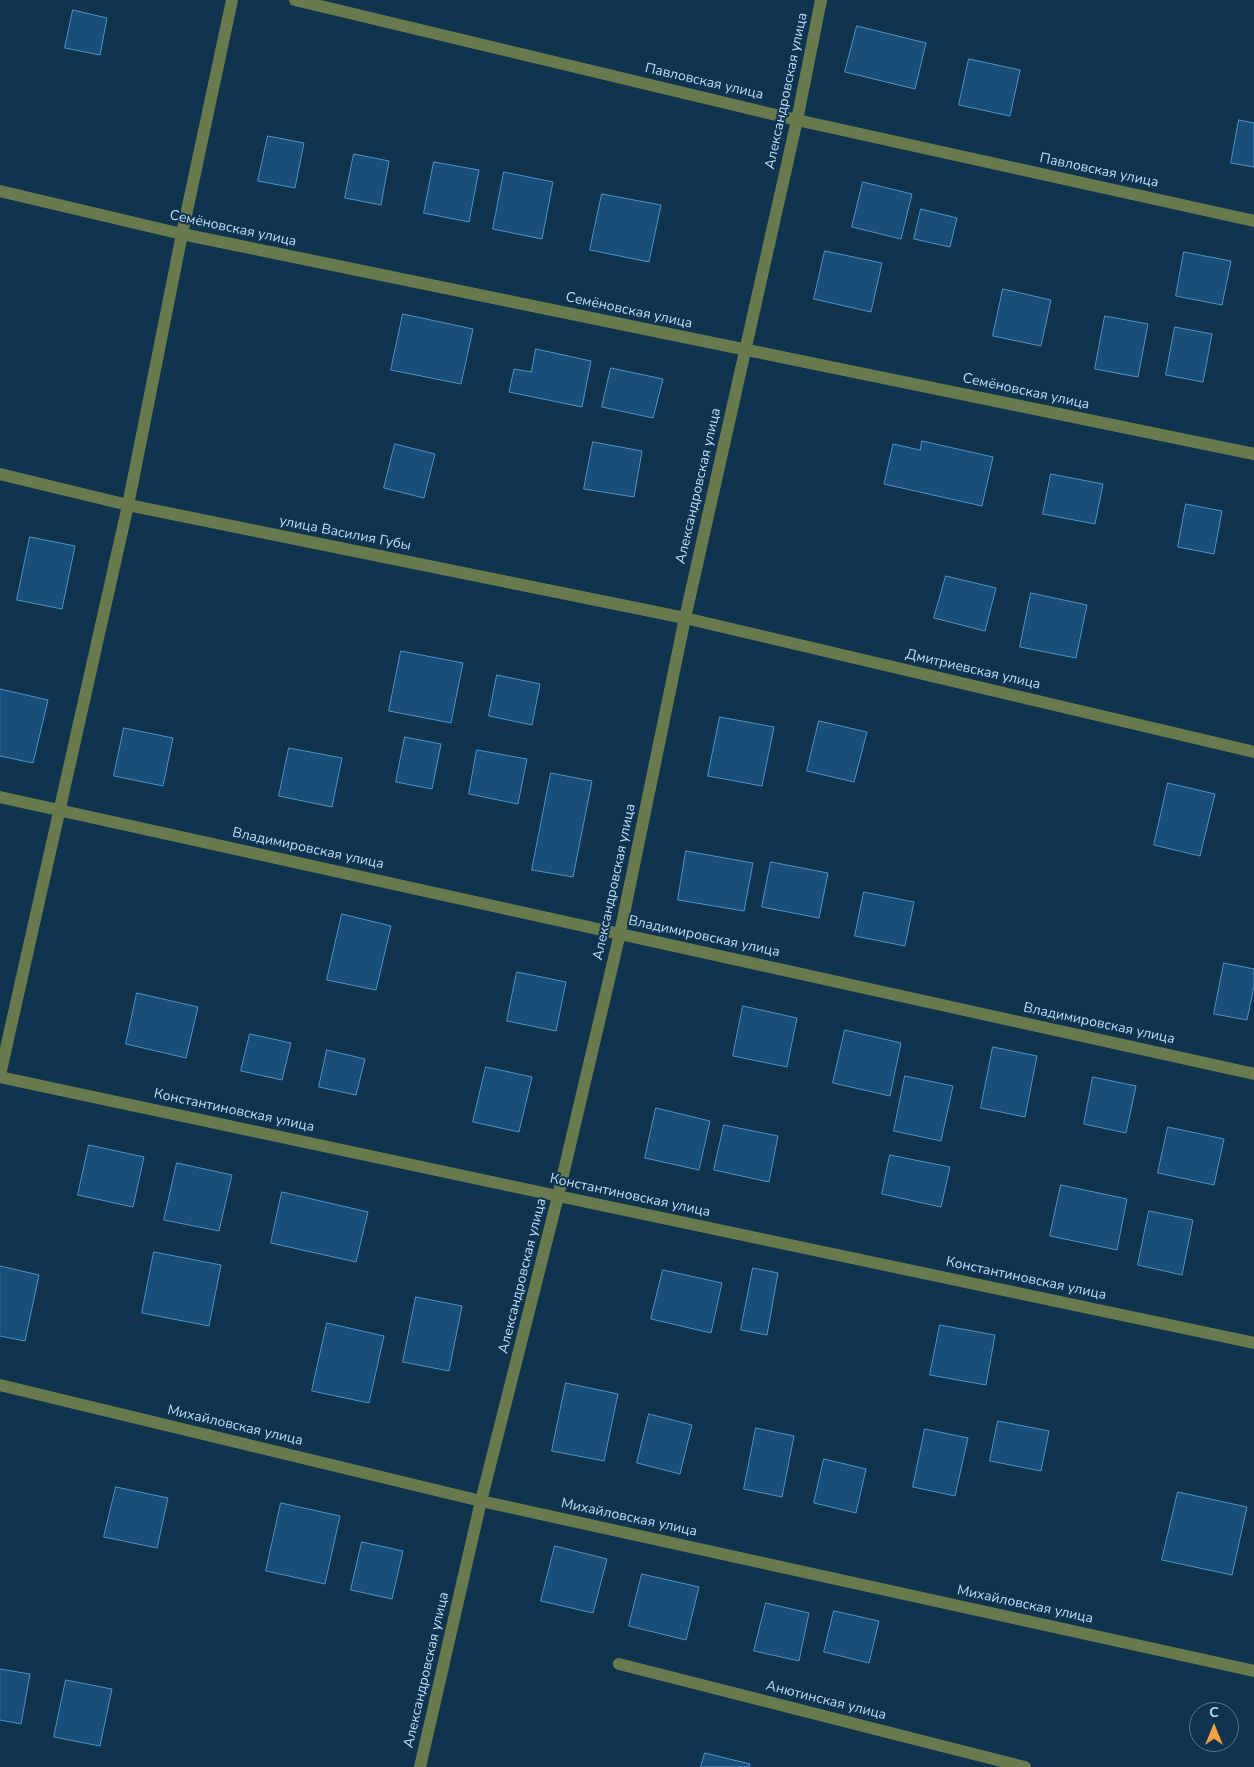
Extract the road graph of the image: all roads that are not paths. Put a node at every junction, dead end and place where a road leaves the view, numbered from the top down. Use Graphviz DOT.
graph roads {
  1 [pos="232,0"];
  2 [pos="295,0"];
  3 [pos="821,0"];
  4 [pos="797,120"];
  5 [pos="0,191"];
  6 [pos="1254,221"];
  7 [pos="182,234"];
  8 [pos="745,350"];
  9 [pos="1254,454"];
  10 [pos="0,474"];
  11 [pos="128,505"];
  12 [pos="685,618"];
  13 [pos="1254,752"];
  14 [pos="0,797"];
  15 [pos="60,810"];
  16 [pos="620,934"];
  17 [pos="1254,1074"];
  18 [pos="0,1076"];
  19 [pos="558,1196"];
  20 [pos="1254,1342"];
  21 [pos="0,1385"];
  22 [pos="481,1501"];
  23 [pos="619,1664"];
  24 [pos="1254,1671"];
  25 [pos="420,1767"];
  26 [pos="1025,1767"];
  1 -- 7 [label="street"];
  2 -- 4 [label="street, Павловская улица"];
  3 -- 4 [label="street, Александровская улица"];
  4 -- 6 [label="street, Павловская улица"];
  4 -- 8 [label="street, Александровская улица"];
  5 -- 7 [label="street, Семёновская улица"];
  7 -- 8 [label="street, Семёновская улица"];
  7 -- 11 [label="street"];
  8 -- 9 [label="street, Семёновская улица"];
  8 -- 12 [label="street, Александровская улица"];
  10 -- 11 [label="street, улица Василия Губы"];
  11 -- 12 [label="street, улица Василия Губы"];
  11 -- 15 [label="street"];
  12 -- 13 [label="street, Дмитриевская улица"];
  12 -- 16 [label="street, Александровская улица"];
  14 -- 15 [label="street, Владимировская улица"];
  15 -- 16 [label="street, Владимировская улица"];
  15 -- 18 [label="street"];
  16 -- 17 [label="street, Владимировская улица"];
  16 -- 19 [label="street, Александровская улица"];
  18 -- 19 [label="street, Константиновская улица"];
  19 -- 20 [label="street, Константиновская улица"];
  19 -- 22 [label="street, Александровская улица"];
  21 -- 22 [label="street, Михайловская улица"];
  22 -- 24 [label="street, Михайловская улица"];
  22 -- 25 [label="street, Александровская улица"];
  23 -- 26 [label="street, Анютинская улица"];
}
